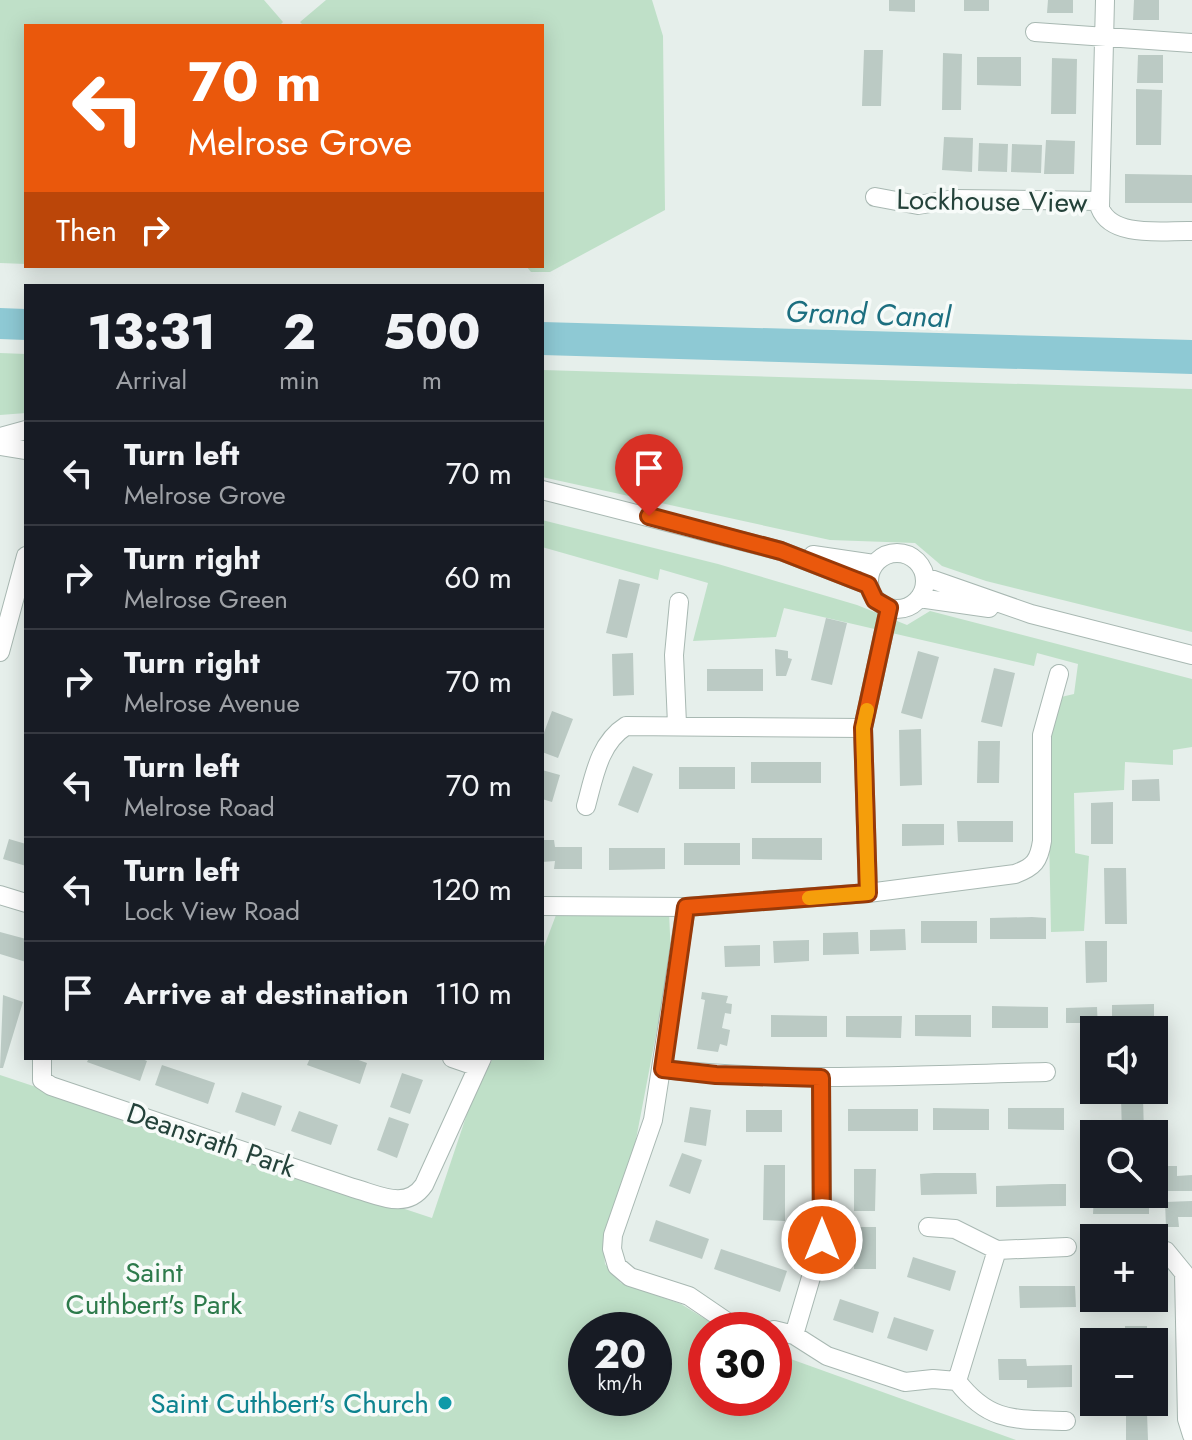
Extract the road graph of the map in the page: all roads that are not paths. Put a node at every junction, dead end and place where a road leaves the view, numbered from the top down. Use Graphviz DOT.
graph roads {
  1 [pos="1105,0"];
  2 [pos="1035,32"];
  3 [pos="1104,36"];
  4 [pos="1192,43"];
  5 [pos="875,197"];
  6 [pos="1099,201"];
  7 [pos="1192,231"];
  8 [pos="24,431"];
  9 [pos="0,437"];
  10 [pos="0,446"];
  11 [pos="24,450"];
  12 [pos="544,491"];
  13 [pos="781,551"];
  14 [pos="24,563"];
  15 [pos="874,564"];
  16 [pos="925,577"];
  17 [pos="868,585"];
  18 [pos="919,598"];
  19 [pos="679,602"];
  20 [pos="889,608"];
  21 [pos="1031,614"];
  22 [pos="0,652"];
  23 [pos="1192,655"];
  24 [pos="1059,674"];
  25 [pos="677,724"];
  26 [pos="863,728"];
  27 [pos="586,806"];
  28 [pos="868,893"];
  29 [pos="0,895"];
  30 [pos="24,902"];
  31 [pos="544,906"];
  32 [pos="686,907"];
  33 [pos="42,1060"];
  34 [pos="480,1062"];
  35 [pos="663,1069"];
  36 [pos="1046,1072"];
  37 [pos="821,1078"];
  38 [pos="928,1227"];
  39 [pos="1067,1247"];
  40 [pos="997,1250"];
  41 [pos="1168,1253"];
  42 [pos="712,1312"];
  43 [pos="794,1335"];
  44 [pos="957,1381"];
  45 [pos="1066,1421"];
  46 [pos="1192,1435"];
  1 -- 3 [label="street"];
  2 -- 3 [label="street"];
  3 -- 4 [label="street"];
  3 -- 6 [label="street"];
  5 -- 6 [label="street, Lockhouse View"];
  6 -- 7 [label="street, Lockhouse View"];
  8 -- 9 [label="street"];
  10 -- 11 [label="street"];
  12 -- 13 [label="street"];
  13 -- 15 [label="street"];
  13 -- 17 [label="street"];
  14 -- 22 [label="street"];
  15 -- 16 [label="street"];
  15 -- 17 [label="street"];
  16 -- 18 [label="street"];
  16 -- 21 [label="street"];
  17 -- 20 [label="street"];
  18 -- 20 [label="street"];
  18 -- 21 [label="street"];
  19 -- 25 [label="street"];
  20 -- 26 [label="street"];
  21 -- 23 [label="street"];
  24 -- 28 [label="street"];
  25 -- 26 [label="street"];
  25 -- 27 [label="street"];
  26 -- 28 [label="street"];
  28 -- 32 [label="street"];
  29 -- 30 [label="street"];
  31 -- 32 [label="street"];
  32 -- 35 [label="street"];
  33 -- 34 [label="street, Deansrath Park"];
  35 -- 37 [label="street"];
  35 -- 42 [label="street"];
  36 -- 37 [label="street"];
  37 -- 43 [label="street"];
  38 -- 40 [label="street"];
  39 -- 40 [label="street"];
  40 -- 44 [label="street"];
  41 -- 46 [label="street"];
  43 -- 44 [label="street"];
  44 -- 45 [label="street"];
}
